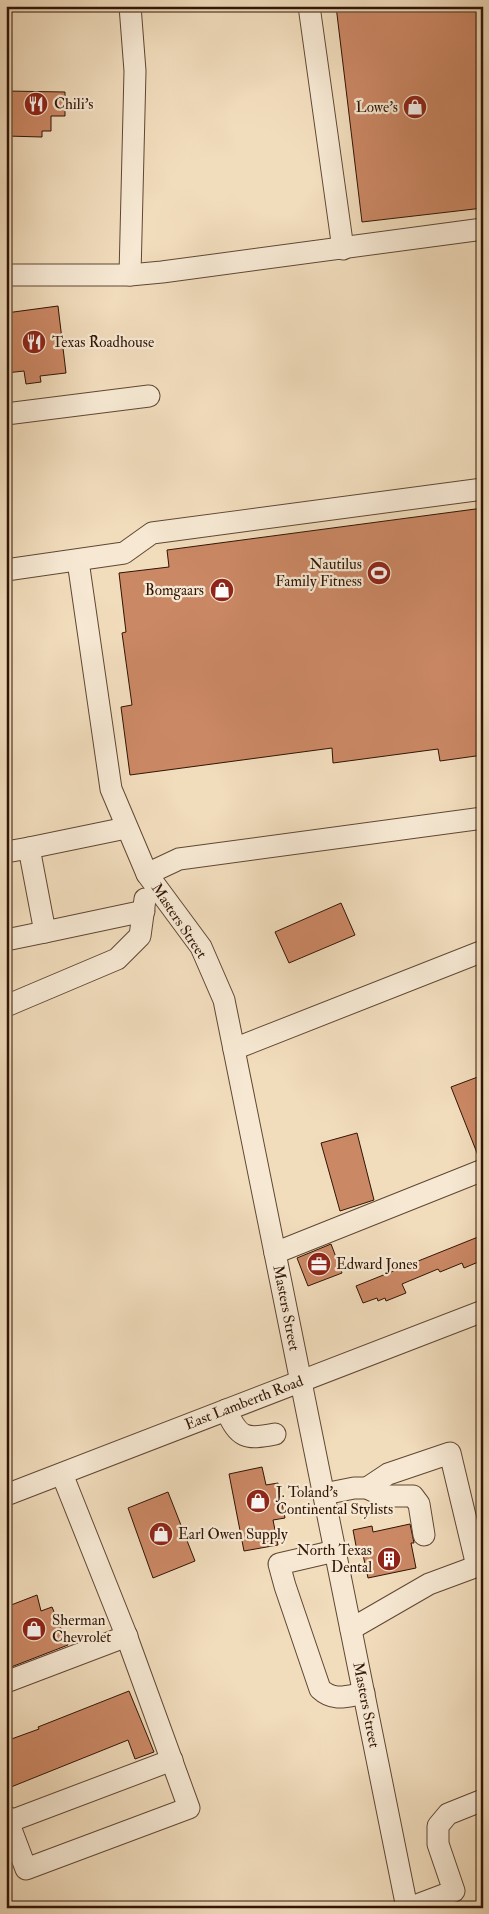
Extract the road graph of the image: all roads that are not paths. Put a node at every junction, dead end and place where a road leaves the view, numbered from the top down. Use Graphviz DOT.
graph roads {
  1 [pos="130,6"];
  2 [pos="309,6"];
  3 [pos="483,229"];
  4 [pos="343,249"];
  5 [pos="6,275"];
  6 [pos="130,275"];
  7 [pos="149,396"];
  8 [pos="6,414"];
  9 [pos="483,490"];
  10 [pos="78,561"];
  11 [pos="6,570"];
  12 [pos="483,818"];
  13 [pos="126,828"];
  14 [pos="30,848"];
  15 [pos="6,852"];
  16 [pos="147,874"];
  17 [pos="144,911"];
  18 [pos="45,932"];
  19 [pos="6,940"];
  20 [pos="483,952"];
  21 [pos="6,1006"];
  22 [pos="234,1049"];
  23 [pos="483,1170"];
  24 [pos="275,1253"];
  25 [pos="483,1311"];
  26 [pos="301,1381"];
  27 [pos="226,1410"];
  28 [pos="275,1434"];
  29 [pos="62,1474"];
  30 [pos="366,1488"];
  31 [pos="324,1494"];
  32 [pos="6,1495"];
  33 [pos="424,1535"];
  34 [pos="335,1551"];
  35 [pos="480,1565"];
  36 [pos="351,1630"];
  37 [pos="127,1636"];
  38 [pos="6,1682"];
  39 [pos="364,1693"];
  40 [pos="172,1760"];
  41 [pos="483,1800"];
  42 [pos="7,1819"];
  43 [pos="408,1908"];
  1 -- 6 [label="street"];
  2 -- 4 [label="street"];
  3 -- 4 [label="street"];
  4 -- 6 [label="street"];
  5 -- 6 [label="street"];
  7 -- 8 [label="street"];
  9 -- 10 [label="street"];
  10 -- 11 [label="street"];
  10 -- 13 [label="street, Masters Street"];
  12 -- 16 [label="street"];
  13 -- 14 [label="street"];
  13 -- 16 [label="street, Masters Street"];
  14 -- 15 [label="street"];
  14 -- 18 [label="street"];
  16 -- 17 [label="street"];
  16 -- 22 [label="street, Masters Street"];
  17 -- 18 [label="street"];
  17 -- 21 [label="street"];
  18 -- 19 [label="street"];
  20 -- 22 [label="street"];
  22 -- 24 [label="street, Masters Street"];
  23 -- 24 [label="street"];
  24 -- 26 [label="street, Masters Street"];
  25 -- 26 [label="street, East Lamberth Road"];
  26 -- 27 [label="street, East Lamberth Road"];
  26 -- 31 [label="street, Masters Street"];
  27 -- 28 [label="street"];
  27 -- 29 [label="street, East Lamberth Road"];
  29 -- 32 [label="street, East Lamberth Road"];
  29 -- 37 [label="street"];
  30 -- 31 [label="street"];
  30 -- 33 [label="street"];
  30 -- 35 [label="street"];
  31 -- 34 [label="street, Masters Street"];
  34 -- 36 [label="street, Masters Street"];
  34 -- 39 [label="street"];
  35 -- 36 [label="street"];
  36 -- 39 [label="street, Masters Street"];
  37 -- 38 [label="street"];
  37 -- 40 [label="street"];
  39 -- 43 [label="street, Masters Street"];
  40 -- 42 [label="street"];
  40 -- 42 [label="street"];
  41 -- 43 [label="street"];
}
